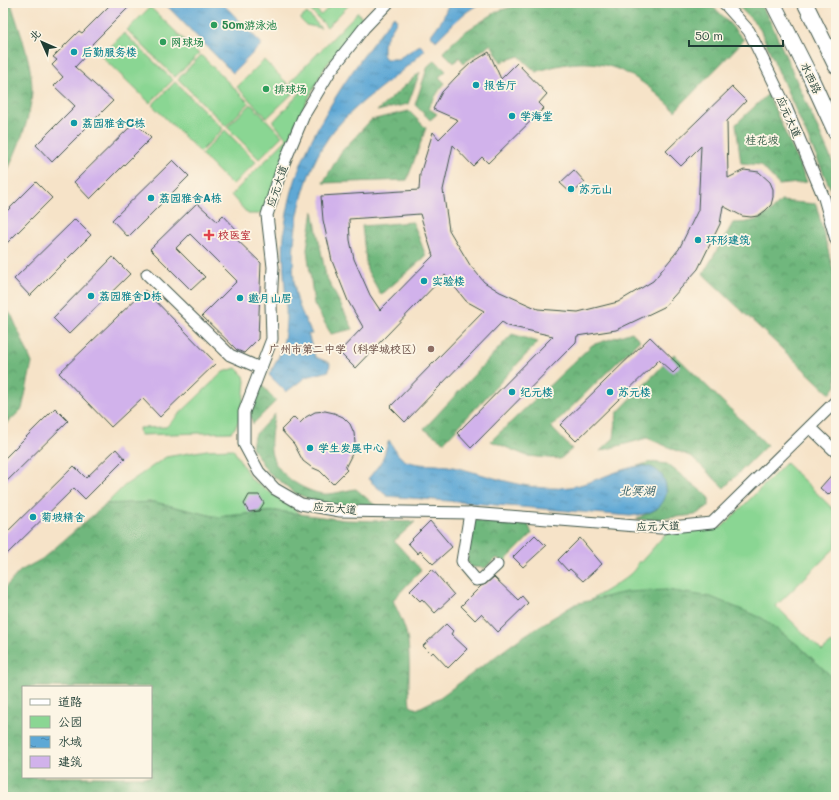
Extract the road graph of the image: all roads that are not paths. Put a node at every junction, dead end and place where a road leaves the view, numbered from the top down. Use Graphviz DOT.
graph roads {
  1 [pos="388,3"];
  2 [pos="724,3"];
  3 [pos="773,3"];
  4 [pos="805,3"];
  5 [pos="836,66"];
  6 [pos="836,133"];
  7 [pos="836,240"];
  8 [pos="147,274"];
  9 [pos="260,368"];
  10 [pos="836,401"];
  11 [pos="810,427"];
  12 [pos="836,452"];
  13 [pos="470,513"];
  14 [pos="497,565"];
  1 -- 9 [label="street, 应元大道"];
  2 -- 7 [label="street, 应元大道"];
  3 -- 6 [label="main road, 水西路"];
  4 -- 5 [label="main road"];
  8 -- 9 [label="street"];
  9 -- 13 [label="street, 应元大道"];
  10 -- 11 [label="street, 应元大道"];
  11 -- 12 [label="street"];
  11 -- 13 [label="street, 应元大道"];
  13 -- 14 [label="street"];
}
